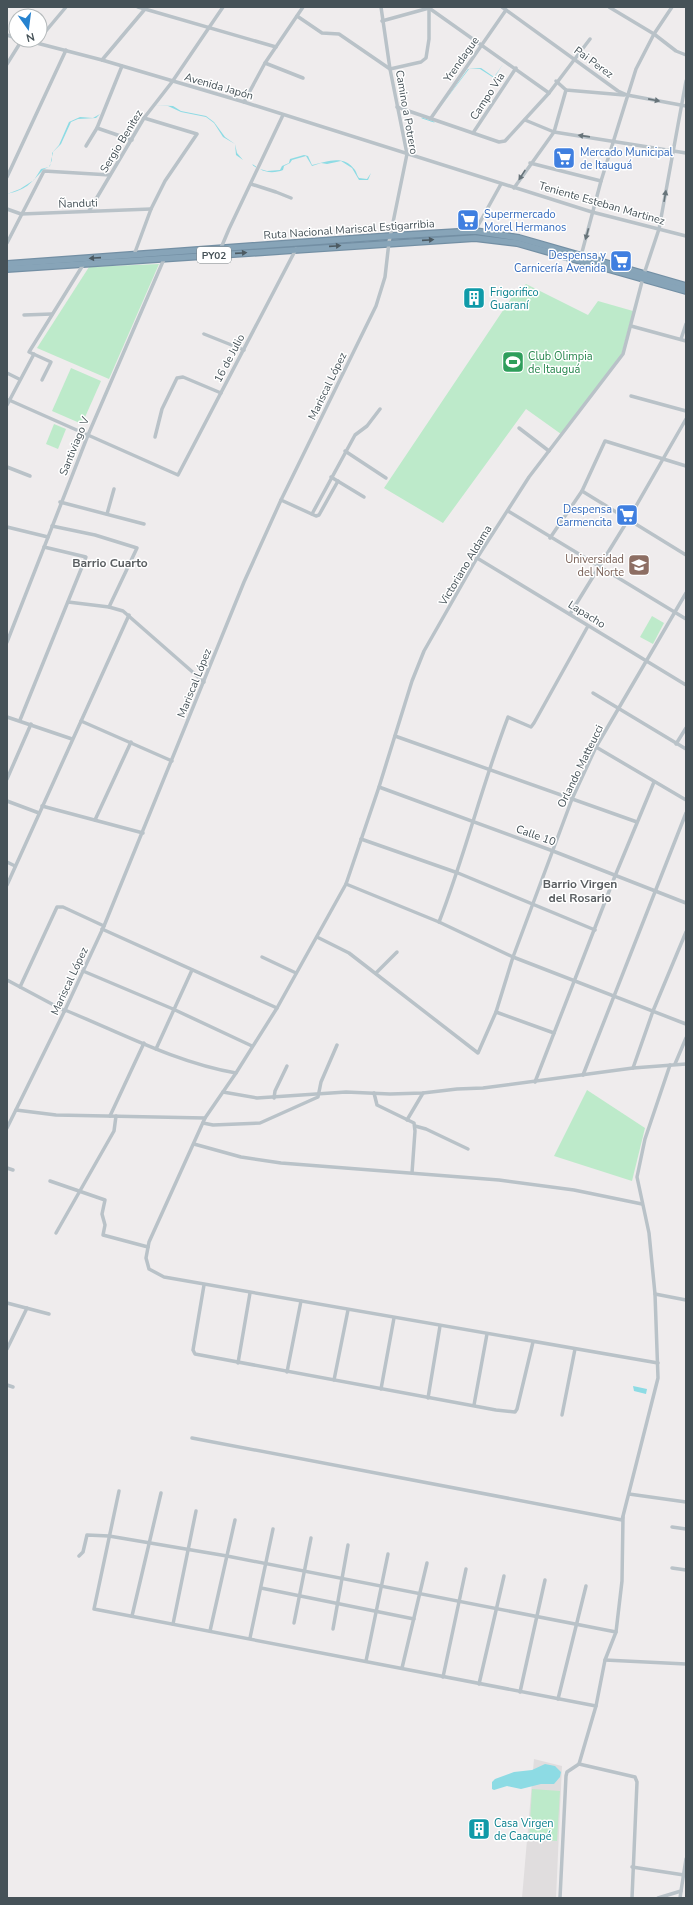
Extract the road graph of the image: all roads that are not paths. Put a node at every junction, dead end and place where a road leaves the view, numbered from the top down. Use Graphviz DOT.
graph roads {
  1 [pos="66,7"];
  2 [pos="138,7"];
  3 [pos="223,7"];
  4 [pos="303,7"];
  5 [pos="381,7"];
  6 [pos="502,7"];
  7 [pos="609,7"];
  8 [pos="672,7"];
  9 [pos="145,8"];
  10 [pos="429,8"];
  11 [pos="506,10"];
  12 [pos="296,16"];
  13 [pos="382,21"];
  14 [pos="209,27"];
  15 [pos="48,28"];
  16 [pos="654,34"];
  17 [pos="590,39"];
  18 [pos="48,44"];
  19 [pos="482,44"];
  20 [pos="276,47"];
  21 [pos="17,48"];
  22 [pos="66,50"];
  23 [pos="686,55"];
  24 [pos="574,58"];
  25 [pos="102,60"];
  26 [pos="265,63"];
  27 [pos="7,64"];
  28 [pos="122,66"];
  29 [pos="516,68"];
  30 [pos="390,69"];
  31 [pos="303,78"];
  32 [pos="556,81"];
  33 [pos="686,81"];
  34 [pos="172,82"];
  35 [pos="566,90"];
  36 [pos="549,93"];
  37 [pos="627,95"];
  38 [pos="244,102"];
  39 [pos="680,105"];
  40 [pos="686,106"];
  41 [pos="397,107"];
  42 [pos="283,115"];
  43 [pos="144,118"];
  44 [pos="431,118"];
  45 [pos="525,120"];
  46 [pos="97,128"];
  47 [pos="554,132"];
  48 [pos="473,133"];
  49 [pos="132,140"];
  50 [pos="614,141"];
  51 [pos="86,146"];
  52 [pos="672,151"];
  53 [pos="686,153"];
  54 [pos="407,154"];
  55 [pos="530,163"];
  56 [pos="110,175"];
  57 [pos="7,177"];
  58 [pos="601,181"];
  59 [pos="251,184"];
  60 [pos="501,184"];
  61 [pos="514,188"];
  62 [pos="291,198"];
  63 [pos="7,209"];
  64 [pos="151,209"];
  65 [pos="89,211"];
  66 [pos="592,212"];
  67 [pos="21,214"];
  68 [pos="659,228"];
  69 [pos="475,231"];
  70 [pos="390,236"];
  71 [pos="686,236"];
  72 [pos="389,242"];
  73 [pos="7,243"];
  74 [pos="221,249"];
  75 [pos="296,249"];
  76 [pos="134,255"];
  77 [pos="580,258"];
  78 [pos="164,259"];
  79 [pos="7,264"];
  80 [pos="83,265"];
  81 [pos="7,269"];
  82 [pos="643,277"];
  83 [pos="686,286"];
  84 [pos="686,291"];
  85 [pos="52,314"];
  86 [pos="24,315"];
  87 [pos="686,324"];
  88 [pos="631,326"];
  89 [pos="204,334"];
  90 [pos="681,339"];
  91 [pos="686,341"];
  92 [pos="244,350"];
  93 [pos="34,354"];
  94 [pos="7,373"];
  95 [pos="19,379"];
  96 [pos="42,380"];
  97 [pos="221,393"];
  98 [pos="630,396"];
  99 [pos="9,400"];
  100 [pos="7,405"];
  101 [pos="380,409"];
  102 [pos="686,411"];
  103 [pos="686,419"];
  104 [pos="519,428"];
  105 [pos="88,435"];
  106 [pos="155,437"];
  107 [pos="345,451"];
  108 [pos="549,451"];
  109 [pos="663,460"];
  110 [pos="686,466"];
  111 [pos="7,467"];
  112 [pos="30,476"];
  113 [pos="331,477"];
  114 [pos="386,478"];
  115 [pos="338,481"];
  116 [pos="114,489"];
  117 [pos="582,491"];
  118 [pos="364,498"];
  119 [pos="281,500"];
  120 [pos="60,502"];
  121 [pos="508,511"];
  122 [pos="107,514"];
  123 [pos="312,514"];
  124 [pos="628,520"];
  125 [pos="144,524"];
  126 [pos="52,526"];
  127 [pos="7,527"];
  128 [pos="48,537"];
  129 [pos="550,538"];
  130 [pos="44,547"];
  131 [pos="686,555"];
  132 [pos="477,558"];
  133 [pos="599,566"];
  134 [pos="686,593"];
  135 [pos="68,602"];
  136 [pos="110,607"];
  137 [pos="675,612"];
  138 [pos="570,614"];
  139 [pos="129,615"];
  140 [pos="686,619"];
  141 [pos="588,626"];
  142 [pos="7,642"];
  143 [pos="647,661"];
  144 [pos="204,682"];
  145 [pos="686,685"];
  146 [pos="593,693"];
  147 [pos="620,708"];
  148 [pos="7,717"];
  149 [pos="20,720"];
  150 [pos="81,721"];
  151 [pos="31,724"];
  152 [pos="686,728"];
  153 [pos="395,736"];
  154 [pos="72,740"];
  155 [pos="131,742"];
  156 [pos="676,744"];
  157 [pos="596,747"];
  158 [pos="686,750"];
  159 [pos="172,761"];
  160 [pos="488,768"];
  161 [pos="7,779"];
  162 [pos="654,782"];
  163 [pos="379,787"];
  164 [pos="572,799"];
  165 [pos="686,800"];
  166 [pos="7,801"];
  167 [pos="42,806"];
  168 [pos="39,813"];
  169 [pos="686,814"];
  170 [pos="94,820"];
  171 [pos="637,822"];
  172 [pos="473,823"];
  173 [pos="143,833"];
  174 [pos="361,839"];
  175 [pos="553,851"];
  176 [pos="7,862"];
  177 [pos="15,866"];
  178 [pos="458,873"];
  179 [pos="615,876"];
  180 [pos="346,884"];
  181 [pos="7,885"];
  182 [pos="655,892"];
  183 [pos="686,903"];
  184 [pos="533,905"];
  185 [pos="439,922"];
  186 [pos="103,928"];
  187 [pos="595,930"];
  188 [pos="686,932"];
  189 [pos="318,937"];
  190 [pos="397,952"];
  191 [pos="262,957"];
  192 [pos="513,957"];
  193 [pos="192,970"];
  194 [pos="83,971"];
  195 [pos="296,973"];
  196 [pos="376,973"];
  197 [pos="7,980"];
  198 [pos="574,980"];
  199 [pos="20,987"];
  200 [pos="613,996"];
  201 [pos="277,1008"];
  202 [pos="173,1009"];
  203 [pos="65,1010"];
  204 [pos="653,1011"];
  205 [pos="496,1012"];
  206 [pos="686,1024"];
  207 [pos="554,1033"];
  208 [pos="686,1038"];
  209 [pos="144,1043"];
  210 [pos="337,1045"];
  211 [pos="252,1046"];
  212 [pos="156,1049"];
  213 [pos="675,1064"];
  214 [pos="686,1064"];
  215 [pos="670,1065"];
  216 [pos="287,1066"];
  217 [pos="633,1068"];
  218 [pos="236,1073"];
  219 [pos="583,1074"];
  220 [pos="535,1082"];
  221 [pos="223,1092"];
  222 [pos="423,1093"];
  223 [pos="374,1094"];
  224 [pos="319,1095"];
  225 [pos="274,1098"];
  226 [pos="16,1110"];
  227 [pos="110,1116"];
  228 [pos="116,1116"];
  229 [pos="7,1118"];
  230 [pos="12,1118"];
  231 [pos="205,1118"];
  232 [pos="407,1120"];
  233 [pos="203,1123"];
  234 [pos="415,1126"];
  235 [pos="7,1128"];
  236 [pos="194,1144"];
  237 [pos="468,1148"];
  238 [pos="7,1168"];
  239 [pos="13,1170"];
  240 [pos="412,1173"];
  241 [pos="50,1181"];
  242 [pos="80,1193"];
  243 [pos="642,1204"];
  244 [pos="56,1233"];
  245 [pos="148,1247"];
  246 [pos="204,1284"];
  247 [pos="250,1292"];
  248 [pos="655,1294"];
  249 [pos="686,1300"];
  250 [pos="301,1302"];
  251 [pos="7,1303"];
  252 [pos="27,1308"];
  253 [pos="348,1310"];
  254 [pos="49,1314"];
  255 [pos="394,1318"];
  256 [pos="440,1326"];
  257 [pos="487,1334"];
  258 [pos="533,1342"];
  259 [pos="7,1349"];
  260 [pos="575,1349"];
  261 [pos="238,1363"];
  262 [pos="658,1363"];
  263 [pos="287,1372"];
  264 [pos="334,1380"];
  265 [pos="7,1385"];
  266 [pos="13,1387"];
  267 [pos="381,1389"];
  268 [pos="428,1398"];
  269 [pos="474,1405"];
  270 [pos="562,1415"];
  271 [pos="192,1438"];
  272 [pos="119,1491"];
  273 [pos="161,1493"];
  274 [pos="629,1494"];
  275 [pos="686,1502"];
  276 [pos="196,1511"];
  277 [pos="623,1516"];
  278 [pos="235,1520"];
  279 [pos="672,1527"];
  280 [pos="273,1529"];
  281 [pos="686,1529"];
  282 [pos="109,1536"];
  283 [pos="311,1538"];
  284 [pos="149,1543"];
  285 [pos="348,1545"];
  286 [pos="188,1550"];
  287 [pos="388,1554"];
  288 [pos="78,1556"];
  289 [pos="227,1556"];
  290 [pos="427,1563"];
  291 [pos="266,1564"];
  292 [pos="672,1568"];
  293 [pos="466,1569"];
  294 [pos="686,1570"];
  295 [pos="304,1571"];
  296 [pos="504,1576"];
  297 [pos="342,1579"];
  298 [pos="545,1580"];
  299 [pos="381,1586"];
  300 [pos="586,1586"];
  301 [pos="260,1588"];
  302 [pos="420,1594"];
  303 [pos="299,1596"];
  304 [pos="459,1601"];
  305 [pos="338,1604"];
  306 [pos="497,1609"];
  307 [pos="376,1611"];
  308 [pos="132,1616"];
  309 [pos="537,1617"];
  310 [pos="414,1619"];
  311 [pos="294,1623"];
  312 [pos="173,1624"];
  313 [pos="576,1624"];
  314 [pos="333,1629"];
  315 [pos="210,1631"];
  316 [pos="616,1632"];
  317 [pos="250,1638"];
  318 [pos="605,1660"];
  319 [pos="366,1661"];
  320 [pos="686,1664"];
  321 [pos="402,1668"];
  322 [pos="443,1677"];
  323 [pos="479,1684"];
  324 [pos="520,1692"];
  325 [pos="558,1699"];
  326 [pos="596,1706"];
  327 [pos="580,1764"];
  328 [pos="686,1858"];
  329 [pos="632,1867"];
  330 [pos="684,1874"];
  331 [pos="681,1891"];
  332 [pos="560,1898"];
  333 [pos="632,1898"];
  334 [pos="658,1898"];
  335 [pos="680,1898"];
  1 -- 15 [label="street"];
  2 -- 9 [label="street"];
  3 -- 14 [label="street, Sergio Benitez"];
  4 -- 12 [label="street"];
  5 -- 13 [label="street, Camino a Potrero"];
  6 -- 11 [label="street, Pai Perez"];
  7 -- 16 [label="street"];
  8 -- 16 [label="street"];
  9 -- 14 [label="street"];
  9 -- 25 [label="street"];
  10 -- 13 [label="street"];
  10 -- 19 [label="street"];
  10 -- 30 [label="street"];
  11 -- 19 [label="street, Yrendague"];
  11 -- 24 [label="street, Pai Perez"];
  12 -- 20 [label="street"];
  12 -- 30 [label="street"];
  13 -- 30 [label="street, Camino a Potrero"];
  14 -- 20 [label="street"];
  14 -- 34 [label="street, Sergio Benitez"];
  16 -- 23 [label="street"];
  16 -- 37 [label="street"];
  17 -- 24 [label="street"];
  18 -- 22 [label="street, Avenida Japón"];
  19 -- 29 [label="street"];
  19 -- 44 [label="street, Yrendague"];
  20 -- 26 [label="street"];
  21 -- 27 [label="street"];
  22 -- 25 [label="street, Avenida Japón"];
  22 -- 57 [label="street"];
  24 -- 32 [label="street"];
  24 -- 37 [label="street, Pai Perez"];
  25 -- 28 [label="street, Avenida Japón"];
  26 -- 31 [label="street"];
  26 -- 38 [label="street"];
  28 -- 34 [label="street, Avenida Japón"];
  28 -- 46 [label="street"];
  29 -- 36 [label="street"];
  29 -- 48 [label="street, Campo Via"];
  30 -- 41 [label="street, Camino a Potrero"];
  32 -- 35 [label="street"];
  32 -- 36 [label="street"];
  33 -- 39 [label="street, Victoriano Aldama"];
  34 -- 38 [label="street, Avenida Japón"];
  34 -- 43 [label="street, Sergio Benitez"];
  35 -- 37 [label="street"];
  35 -- 47 [label="street"];
  36 -- 45 [label="street"];
  37 -- 39 [label="street, Pai Perez, one-way"];
  37 -- 50 [label="street"];
  38 -- 42 [label="street, Avenida Japón"];
  39 -- 40 [label="street, Pai Perez"];
  39 -- 52 [label="street, Victoriano Aldama"];
  41 -- 44 [label="street"];
  41 -- 54 [label="street, Camino a Potrero"];
  42 -- 54 [label="street, Avenida Japón"];
  42 -- 59 [label="street"];
  43 -- 49 [label="street, Sergio Benitez"];
  43 -- 64 [label="street"];
  44 -- 48 [label="street"];
  45 -- 47 [label="street"];
  45 -- 48 [label="street"];
  46 -- 49 [label="street"];
  46 -- 51 [label="street"];
  50 -- 47 [label="street, one-way"];
  47 -- 55 [label="street"];
  49 -- 56 [label="street, Sergio Benitez"];
  50 -- 52 [label="street"];
  50 -- 58 [label="street"];
  52 -- 53 [label="street"];
  68 -- 52 [label="street, Victoriano Aldama, one-way"];
  54 -- 60 [label="street, Teniente Esteban Martinez"];
  54 -- 70 [label="street, Camino a Potrero"];
  55 -- 58 [label="street"];
  55 -- 61 [label="street, one-way"];
  56 -- 65 [label="street, Sergio Benitez"];
  56 -- 67 [label="street"];
  58 -- 66 [label="street"];
  59 -- 62 [label="street"];
  59 -- 74 [label="street"];
  60 -- 61 [label="street, Teniente Esteban Martinez"];
  60 -- 69 [label="street"];
  61 -- 66 [label="street, Teniente Esteban Martinez"];
  63 -- 67 [label="street, Ñanduti"];
  64 -- 65 [label="street, Ñanduti"];
  64 -- 76 [label="street"];
  65 -- 67 [label="street, Ñanduti"];
  66 -- 68 [label="street, Teniente Esteban Martinez"];
  66 -- 77 [label="street, one-way"];
  67 -- 73 [label="street"];
  68 -- 71 [label="street, Teniente Esteban Martinez"];
  68 -- 82 [label="street, Victoriano Aldama"];
  69 -- 70 [label="highway, Ruta Nacional Mariscal Estigarribia / PY02"];
  69 -- 77 [label="highway, Ruta Nacional Mariscal Estigarribia / PY02"];
  70 -- 72 [label="street, Camino a Potrero"];
  70 -- 74 [label="highway, Ruta Nacional Mariscal Estigarribia / PY02"];
  75 -- 72 [label="highway, Ruta Nacional Mariscal Estigarribia / PY02, one-way"];
  72 -- 77 [label="highway, Ruta Nacional Mariscal Estigarribia / PY02, one-way"];
  72 -- 119 [label="street, Mariscal López"];
  74 -- 76 [label="highway, Ruta Nacional Mariscal Estigarribia / PY02"];
  78 -- 75 [label="highway, Ruta Nacional Mariscal Estigarribia / PY02, one-way"];
  75 -- 92 [label="street, 16 de Julio"];
  76 -- 79 [label="highway, Ruta Nacional Mariscal Estigarribia / PY02, one-way"];
  77 -- 82 [label="highway, Ruta Nacional Mariscal Estigarribia / PY02"];
  78 -- 80 [label="highway, Ruta Nacional Mariscal Estigarribia / PY02"];
  78 -- 105 [label="street, Santiviago V"];
  80 -- 81 [label="highway, Ruta Nacional Mariscal Estigarribia / PY02"];
  80 -- 85 [label="street"];
  82 -- 83 [label="highway, Ruta Nacional Mariscal Estigarribia / PY02"];
  82 -- 84 [label="highway, Ruta Nacional Mariscal Estigarribia / PY02"];
  82 -- 88 [label="street, Victoriano Aldama"];
  85 -- 86 [label="street"];
  85 -- 93 [label="street"];
  87 -- 90 [label="street"];
  88 -- 90 [label="street"];
  88 -- 108 [label="street, Victoriano Aldama"];
  89 -- 92 [label="street"];
  90 -- 91 [label="street"];
  92 -- 97 [label="street, 16 de Julio"];
  93 -- 95 [label="street"];
  93 -- 96 [label="street"];
  94 -- 95 [label="street"];
  95 -- 99 [label="street"];
  97 -- 105 [label="street, 16 de Julio"];
  97 -- 106 [label="street"];
  98 -- 102 [label="street"];
  99 -- 100 [label="street"];
  99 -- 105 [label="street"];
  101 -- 107 [label="street"];
  103 -- 109 [label="street"];
  104 -- 108 [label="street"];
  105 -- 120 [label="street, Santiviago V"];
  107 -- 113 [label="street"];
  107 -- 114 [label="street"];
  108 -- 121 [label="street, Victoriano Aldama"];
  109 -- 110 [label="street"];
  109 -- 117 [label="street"];
  109 -- 124 [label="street"];
  111 -- 112 [label="street"];
  113 -- 115 [label="street"];
  113 -- 123 [label="street"];
  115 -- 118 [label="street"];
  115 -- 123 [label="street"];
  116 -- 122 [label="street"];
  117 -- 124 [label="street"];
  117 -- 129 [label="street"];
  119 -- 123 [label="street"];
  119 -- 144 [label="street, Mariscal López"];
  120 -- 122 [label="street"];
  120 -- 126 [label="street, Santiviago V"];
  121 -- 129 [label="street"];
  121 -- 132 [label="street, Victoriano Aldama"];
  122 -- 125 [label="street"];
  124 -- 131 [label="street"];
  124 -- 133 [label="street"];
  126 -- 128 [label="street, Santiviago V"];
  126 -- 136 [label="street"];
  127 -- 128 [label="street"];
  128 -- 130 [label="street, Santiviago V"];
  129 -- 133 [label="street"];
  130 -- 135 [label="street"];
  130 -- 142 [label="street, Santiviago V"];
  132 -- 138 [label="street, Lapacho"];
  132 -- 153 [label="street, Victoriano Aldama"];
  133 -- 137 [label="street"];
  133 -- 138 [label="street"];
  134 -- 137 [label="street, Orlando Matteucci"];
  135 -- 136 [label="street"];
  135 -- 149 [label="street"];
  136 -- 139 [label="street"];
  137 -- 140 [label="street"];
  137 -- 143 [label="street, Orlando Matteucci"];
  138 -- 141 [label="street, Lapacho"];
  139 -- 144 [label="street"];
  139 -- 150 [label="street"];
  141 -- 143 [label="street, Lapacho"];
  141 -- 160 [label="street"];
  143 -- 145 [label="street, Lapacho"];
  143 -- 147 [label="street, Orlando Matteucci"];
  144 -- 159 [label="street, Mariscal López"];
  146 -- 147 [label="street"];
  147 -- 156 [label="street"];
  147 -- 157 [label="street, Orlando Matteucci"];
  148 -- 149 [label="street"];
  149 -- 151 [label="street"];
  150 -- 154 [label="street"];
  150 -- 155 [label="street"];
  151 -- 154 [label="street"];
  151 -- 161 [label="street"];
  152 -- 156 [label="street"];
  153 -- 160 [label="street"];
  153 -- 163 [label="street, Victoriano Aldama"];
  154 -- 167 [label="street"];
  155 -- 159 [label="street"];
  155 -- 170 [label="street"];
  156 -- 158 [label="street"];
  157 -- 162 [label="street"];
  157 -- 164 [label="street, Orlando Matteucci"];
  159 -- 173 [label="street, Mariscal López"];
  160 -- 164 [label="street"];
  160 -- 172 [label="street"];
  162 -- 165 [label="street"];
  162 -- 171 [label="street"];
  163 -- 172 [label="street, Calle 10"];
  163 -- 174 [label="street, Victoriano Aldama"];
  164 -- 171 [label="street"];
  164 -- 175 [label="street, Orlando Matteucci"];
  166 -- 168 [label="street"];
  167 -- 168 [label="street"];
  167 -- 170 [label="street"];
  168 -- 177 [label="street"];
  169 -- 182 [label="street"];
  170 -- 173 [label="street"];
  171 -- 179 [label="street"];
  172 -- 175 [label="street, Calle 10"];
  172 -- 178 [label="street"];
  173 -- 186 [label="street, Mariscal López"];
  174 -- 178 [label="street"];
  174 -- 180 [label="street, Victoriano Aldama"];
  175 -- 179 [label="street, Calle 10"];
  175 -- 184 [label="street, Orlando Matteucci"];
  176 -- 177 [label="street"];
  177 -- 181 [label="street"];
  178 -- 184 [label="street"];
  178 -- 185 [label="street"];
  179 -- 182 [label="street, Calle 10"];
  179 -- 187 [label="street"];
  180 -- 185 [label="street"];
  180 -- 189 [label="street, Victoriano Aldama"];
  182 -- 183 [label="street, Calle 10"];
  182 -- 200 [label="street"];
  184 -- 187 [label="street"];
  184 -- 192 [label="street, Orlando Matteucci"];
  185 -- 192 [label="street"];
  186 -- 193 [label="street"];
  186 -- 194 [label="street, Mariscal López"];
  186 -- 199 [label="street"];
  187 -- 198 [label="street"];
  188 -- 204 [label="street"];
  189 -- 195 [label="street, Victoriano Aldama"];
  189 -- 196 [label="street"];
  190 -- 196 [label="street"];
  191 -- 195 [label="street"];
  192 -- 198 [label="street"];
  192 -- 205 [label="street, Orlando Matteucci"];
  193 -- 201 [label="street"];
  193 -- 202 [label="street"];
  194 -- 202 [label="street"];
  194 -- 203 [label="street, Mariscal López"];
  195 -- 201 [label="street, Victoriano Aldama"];
  196 -- 205 [label="street, Orlando Matteucci"];
  197 -- 199 [label="street"];
  198 -- 200 [label="street"];
  198 -- 207 [label="street"];
  199 -- 203 [label="street"];
  200 -- 204 [label="street"];
  200 -- 219 [label="street"];
  201 -- 211 [label="street, Victoriano Aldama"];
  202 -- 211 [label="street"];
  202 -- 212 [label="street"];
  203 -- 209 [label="street"];
  203 -- 226 [label="street, Mariscal López"];
  204 -- 206 [label="street"];
  204 -- 217 [label="street"];
  205 -- 207 [label="street"];
  207 -- 220 [label="street"];
  208 -- 213 [label="street"];
  209 -- 212 [label="street"];
  209 -- 227 [label="street"];
  210 -- 224 [label="street"];
  211 -- 218 [label="street, Victoriano Aldama"];
  212 -- 218 [label="street"];
  213 -- 214 [label="street"];
  213 -- 215 [label="street"];
  215 -- 217 [label="street"];
  215 -- 243 [label="street"];
  216 -- 225 [label="street"];
  217 -- 219 [label="street"];
  218 -- 221 [label="street, Victoriano Aldama"];
  219 -- 220 [label="street"];
  220 -- 222 [label="street"];
  221 -- 225 [label="street"];
  221 -- 231 [label="street, Victoriano Aldama"];
  222 -- 223 [label="street"];
  222 -- 232 [label="street"];
  223 -- 224 [label="street"];
  223 -- 232 [label="street"];
  224 -- 225 [label="street"];
  224 -- 233 [label="street"];
  226 -- 227 [label="street"];
  226 -- 230 [label="street, Mariscal López"];
  227 -- 228 [label="street"];
  228 -- 231 [label="street"];
  228 -- 242 [label="street"];
  229 -- 230 [label="street"];
  230 -- 235 [label="street, Mariscal López"];
  231 -- 233 [label="street, Victoriano Aldama"];
  232 -- 234 [label="street"];
  233 -- 236 [label="street, Victoriano Aldama"];
  234 -- 237 [label="street"];
  234 -- 240 [label="street"];
  236 -- 240 [label="street"];
  236 -- 245 [label="street, Victoriano Aldama"];
  238 -- 239 [label="street"];
  240 -- 243 [label="street"];
  241 -- 242 [label="street"];
  242 -- 244 [label="street"];
  242 -- 245 [label="street"];
  243 -- 248 [label="street"];
  245 -- 246 [label="street"];
  246 -- 247 [label="street"];
  246 -- 261 [label="street"];
  247 -- 250 [label="street"];
  247 -- 261 [label="street"];
  248 -- 249 [label="street"];
  248 -- 262 [label="street"];
  250 -- 253 [label="street"];
  250 -- 263 [label="street"];
  251 -- 252 [label="street"];
  252 -- 254 [label="street"];
  252 -- 259 [label="street"];
  253 -- 255 [label="street"];
  253 -- 264 [label="street"];
  255 -- 256 [label="street"];
  255 -- 267 [label="street"];
  256 -- 257 [label="street"];
  256 -- 268 [label="street"];
  257 -- 258 [label="street"];
  257 -- 269 [label="street"];
  258 -- 260 [label="street"];
  258 -- 269 [label="street"];
  260 -- 262 [label="street"];
  260 -- 270 [label="street"];
  261 -- 263 [label="street"];
  262 -- 274 [label="street"];
  263 -- 264 [label="street"];
  264 -- 267 [label="street"];
  265 -- 266 [label="street"];
  267 -- 268 [label="street"];
  268 -- 269 [label="street"];
  271 -- 277 [label="street"];
  272 -- 282 [label="street"];
  273 -- 284 [label="street"];
  274 -- 275 [label="street"];
  274 -- 277 [label="street"];
  276 -- 286 [label="street"];
  277 -- 316 [label="street"];
  278 -- 289 [label="street"];
  279 -- 281 [label="street"];
  280 -- 291 [label="street"];
  282 -- 284 [label="street"];
  282 -- 288 [label="street"];
  282 -- 308 [label="street"];
  283 -- 295 [label="street"];
  284 -- 286 [label="street"];
  284 -- 308 [label="street"];
  285 -- 297 [label="street"];
  286 -- 289 [label="street"];
  286 -- 312 [label="street"];
  287 -- 299 [label="street"];
  289 -- 291 [label="street"];
  289 -- 315 [label="street"];
  290 -- 302 [label="street"];
  291 -- 295 [label="street"];
  291 -- 301 [label="street"];
  292 -- 294 [label="street"];
  293 -- 304 [label="street"];
  295 -- 297 [label="street"];
  295 -- 303 [label="street"];
  296 -- 306 [label="street"];
  297 -- 299 [label="street"];
  297 -- 305 [label="street"];
  298 -- 309 [label="street"];
  299 -- 302 [label="street"];
  299 -- 307 [label="street"];
  300 -- 313 [label="street"];
  301 -- 303 [label="street"];
  301 -- 317 [label="street"];
  302 -- 304 [label="street"];
  302 -- 310 [label="street"];
  303 -- 305 [label="street"];
  303 -- 311 [label="street"];
  304 -- 306 [label="street"];
  304 -- 322 [label="street"];
  305 -- 307 [label="street"];
  305 -- 314 [label="street"];
  306 -- 309 [label="street"];
  306 -- 323 [label="street"];
  307 -- 310 [label="street"];
  307 -- 319 [label="street"];
  308 -- 312 [label="street"];
  309 -- 313 [label="street"];
  309 -- 324 [label="street"];
  310 -- 321 [label="street"];
  312 -- 315 [label="street"];
  313 -- 316 [label="street"];
  313 -- 325 [label="street"];
  315 -- 317 [label="street"];
  316 -- 318 [label="street"];
  317 -- 319 [label="street"];
  318 -- 320 [label="street"];
  318 -- 326 [label="street"];
  319 -- 321 [label="street"];
  321 -- 322 [label="street"];
  322 -- 323 [label="street"];
  323 -- 324 [label="street"];
  324 -- 325 [label="street"];
  325 -- 326 [label="street"];
  326 -- 327 [label="street"];
  327 -- 329 [label="street"];
  327 -- 332 [label="street"];
  328 -- 330 [label="street"];
  329 -- 330 [label="street"];
  329 -- 333 [label="street"];
  330 -- 331 [label="street"];
  331 -- 334 [label="street"];
  331 -- 335 [label="street"];
}
